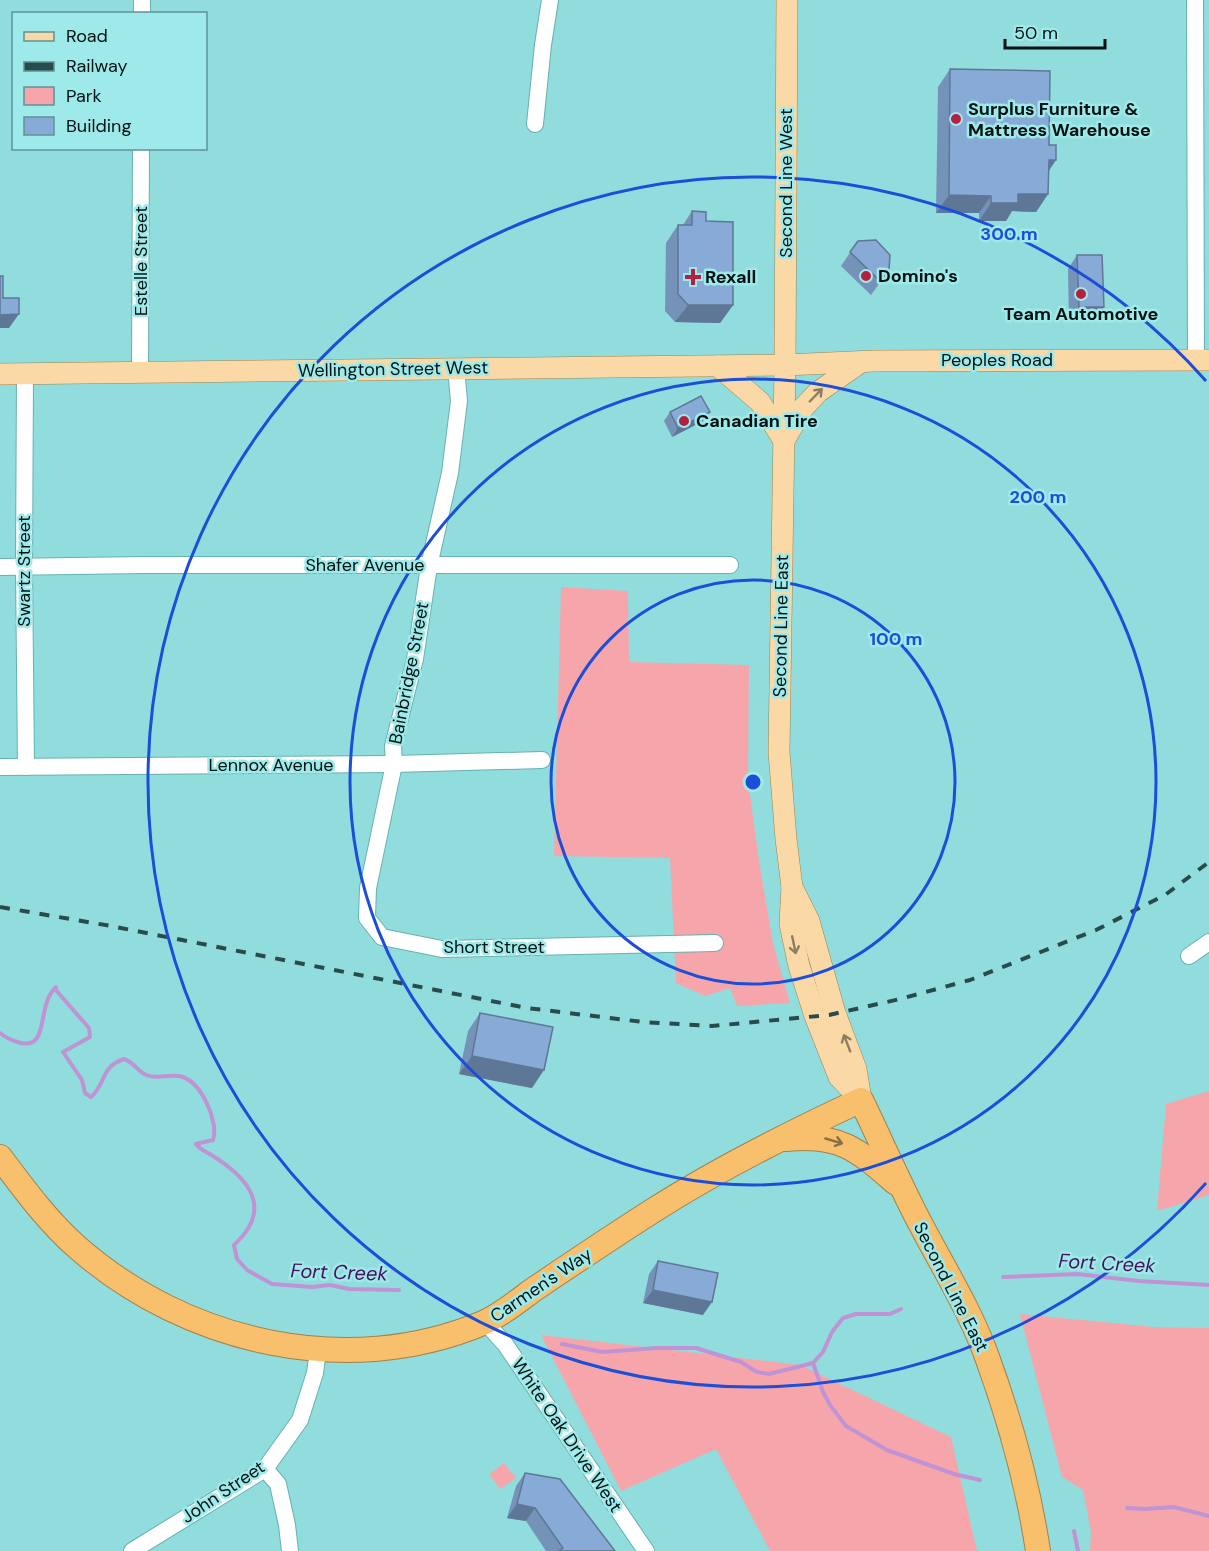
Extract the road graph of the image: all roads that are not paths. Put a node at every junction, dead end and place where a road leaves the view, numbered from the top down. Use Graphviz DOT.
graph roads {
  1 [pos="550,0"];
  2 [pos="787,0"];
  3 [pos="1194,0"];
  4 [pos="535,124"];
  5 [pos="141,150"];
  6 [pos="1202,197"];
  7 [pos="1202,360"];
  8 [pos="861,361"];
  9 [pos="785,365"];
  10 [pos="718,366"];
  11 [pos="456,368"];
  12 [pos="140,373"];
  13 [pos="0,374"];
  14 [pos="25,374"];
  15 [pos="784,441"];
  16 [pos="730,565"];
  17 [pos="429,566"];
  18 [pos="0,567"];
  19 [pos="24,567"];
  20 [pos="542,760"];
  21 [pos="394,764"];
  22 [pos="0,767"];
  23 [pos="26,767"];
  24 [pos="1209,942"];
  25 [pos="715,943"];
  26 [pos="1189,956"];
  27 [pos="861,1100"];
  28 [pos="776,1140"];
  29 [pos="0,1157"];
  30 [pos="903,1189"];
  31 [pos="485,1322"];
  32 [pos="318,1350"];
  33 [pos="265,1469"];
  34 [pos="132,1551"];
  35 [pos="290,1551"];
  36 [pos="646,1551"];
  37 [pos="1038,1551"];
  1 -- 4 [label="street"];
  2 -- 9 [label="main road, Second Line West"];
  3 -- 6 [label="street"];
  5 -- 12 [label="street, Estelle Street"];
  6 -- 7 [label="street"];
  7 -- 8 [label="main road, Peoples Road"];
  8 -- 9 [label="main road, Peoples Road"];
  15 -- 8 [label="main road, one-way"];
  9 -- 10 [label="main road, Wellington Street West"];
  9 -- 15 [label="main road, Second Line East"];
  10 -- 11 [label="main road, Wellington Street West"];
  10 -- 15 [label="main road"];
  11 -- 12 [label="main road, Wellington Street West"];
  11 -- 17 [label="street, Bainbridge Street"];
  12 -- 14 [label="main road, Wellington Street West"];
  13 -- 14 [label="main road, Wellington Street West"];
  14 -- 19 [label="street, Swartz Street"];
  15 -- 27 [label="main road, Second Line East"];
  16 -- 17 [label="street, Shafer Avenue"];
  17 -- 19 [label="street, Shafer Avenue"];
  17 -- 21 [label="street, Bainbridge Street"];
  18 -- 19 [label="street, Shafer Avenue"];
  19 -- 23 [label="street, Swartz Street"];
  20 -- 21 [label="street, Lennox Avenue"];
  21 -- 23 [label="street, Lennox Avenue"];
  21 -- 25 [label="street, Short Street"];
  22 -- 23 [label="street, Lennox Avenue"];
  24 -- 26 [label="street"];
  27 -- 28 [label="highway, Carmen's Way"];
  27 -- 30 [label="highway, Second Line East"];
  28 -- 30 [label="highway, one-way"];
  28 -- 31 [label="highway, Carmen's Way"];
  29 -- 32 [label="highway, Carmen's Way"];
  30 -- 37 [label="highway, Second Line East"];
  31 -- 32 [label="highway, Carmen's Way"];
  31 -- 36 [label="street, White Oak Drive West"];
  32 -- 33 [label="street, John Street"];
  33 -- 34 [label="street, John Street"];
  33 -- 35 [label="street"];
}
